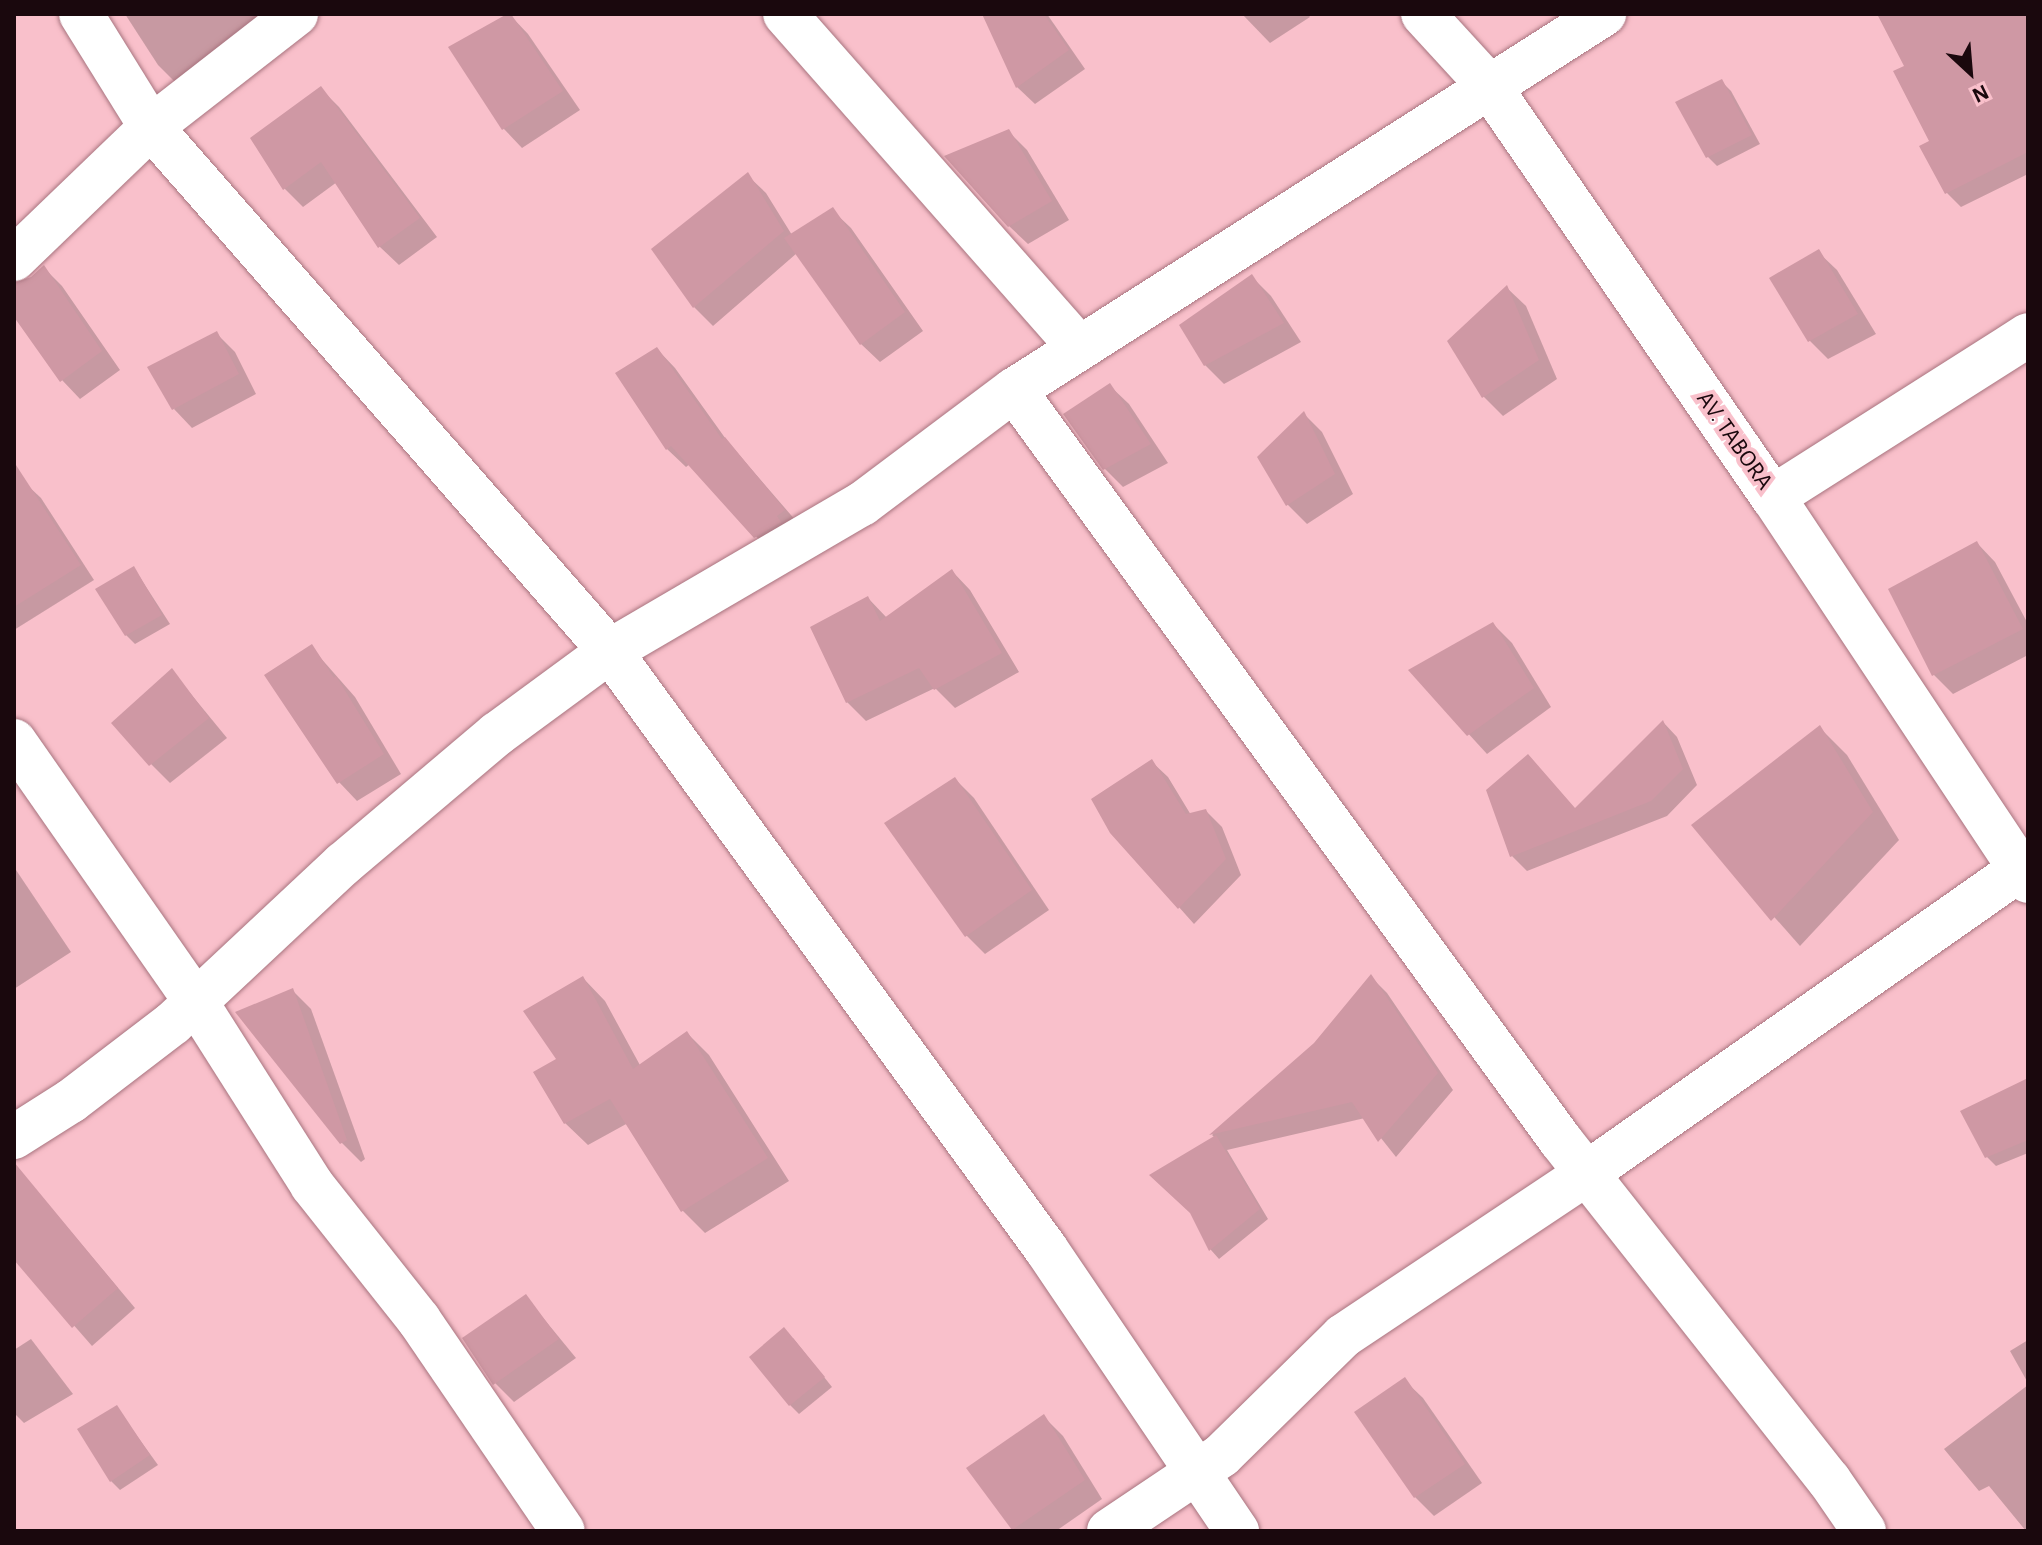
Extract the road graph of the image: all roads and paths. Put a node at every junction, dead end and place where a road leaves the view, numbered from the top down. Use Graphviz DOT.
graph roads {
  1 [pos="81,14"];
  2 [pos="296,14"];
  3 [pos="785,14"];
  4 [pos="1423,14"];
  5 [pos="1604,14"];
  6 [pos="1489,86"];
  7 [pos="151,127"];
  8 [pos="14,259"];
  9 [pos="2028,335"];
  10 [pos="1079,347"];
  11 [pos="1014,390"];
  12 [pos="1773,497"];
  13 [pos="610,651"];
  14 [pos="14,741"];
  15 [pos="2024,875"];
  16 [pos="196,1002"];
  17 [pos="14,1137"];
  18 [pos="1587,1173"];
  19 [pos="1198,1474"];
  20 [pos="563,1531"];
  21 [pos="1109,1531"];
  22 [pos="1237,1531"];
  23 [pos="1864,1531"];
  1 -- 7 [label="street"];
  2 -- 7 [label="street"];
  3 -- 10 [label="street"];
  4 -- 6 [label="street, AV. TABORA"];
  5 -- 6 [label="street"];
  6 -- 10 [label="street"];
  6 -- 12 [label="street, AV. TABORA"];
  7 -- 8 [label="street"];
  7 -- 13 [label="street"];
  9 -- 12 [label="street"];
  10 -- 11 [label="street"];
  11 -- 13 [label="street"];
  11 -- 18 [label="street"];
  12 -- 15 [label="street, AV. TABORA"];
  13 -- 16 [label="street"];
  13 -- 19 [label="street"];
  14 -- 16 [label="street"];
  15 -- 18 [label="street"];
  16 -- 17 [label="street"];
  16 -- 20 [label="street"];
  18 -- 19 [label="street"];
  18 -- 23 [label="street"];
  19 -- 21 [label="street"];
  19 -- 22 [label="street"];
}
